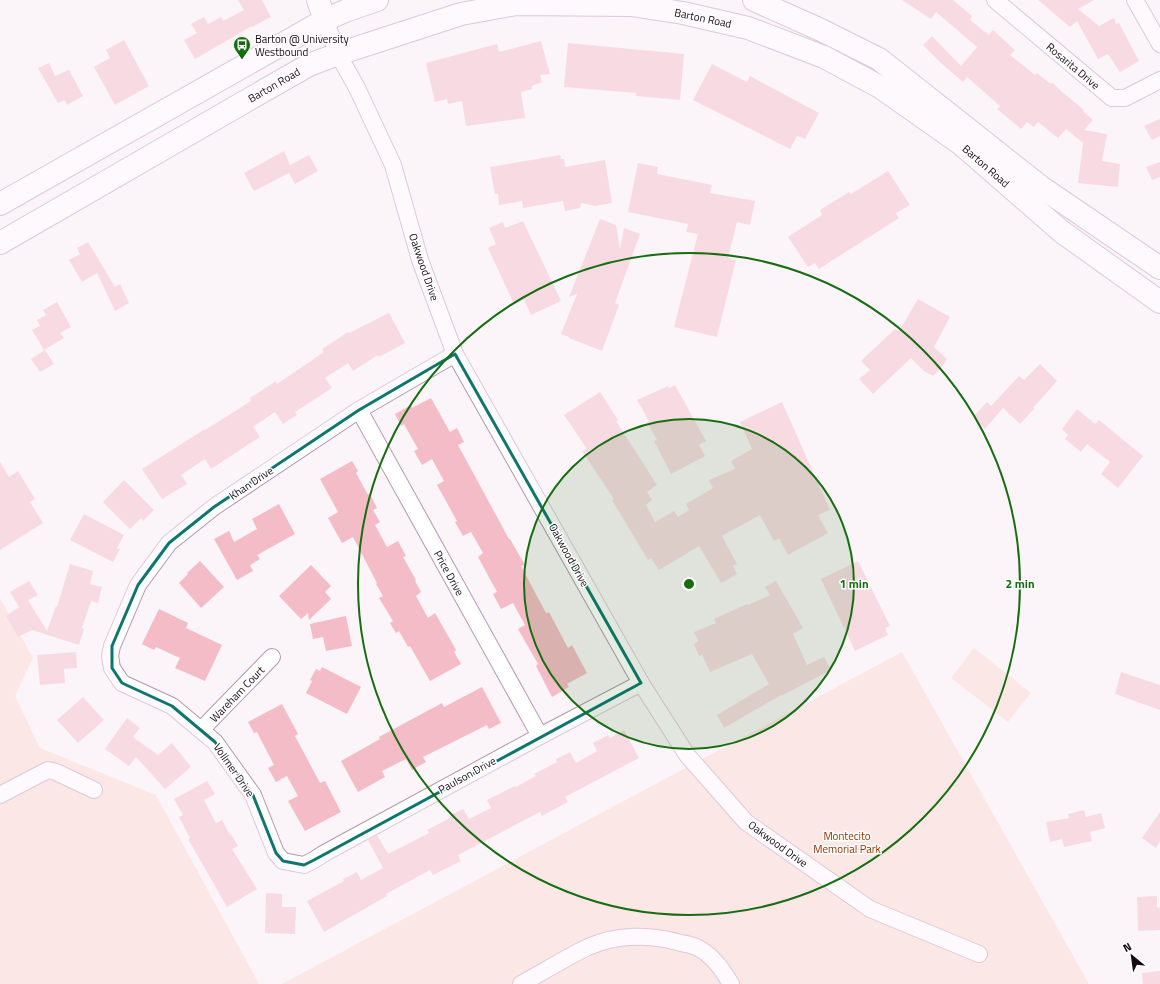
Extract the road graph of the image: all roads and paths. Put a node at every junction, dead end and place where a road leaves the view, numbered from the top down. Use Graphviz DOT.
graph roads {
  1 [pos="377,0"];
  2 [pos="754,0"];
  3 [pos="995,0"];
  4 [pos="1135,0"];
  5 [pos="321,10"];
  6 [pos="1160,44"];
  7 [pos="338,54"];
  8 [pos="1160,80"];
  9 [pos="0,204"];
  10 [pos="0,243"];
  11 [pos="1160,268"];
  12 [pos="1160,302"];
  13 [pos="455,354"];
  14 [pos="359,410"];
  15 [pos="272,657"];
  16 [pos="112,668"];
  17 [pos="641,683"];
  18 [pos="201,730"];
  19 [pos="540,736"];
  20 [pos="94,790"];
  21 [pos="0,794"];
  22 [pos="294,864"];
  23 [pos="979,954"];
  24 [pos="521,984"];
  25 [pos="731,984"];
  1 -- 5 [label="main road"];
  2 -- 11 [label="main road, Barton Road"];
  3 -- 8 [label="street, Rosarita Drive"];
  4 -- 6 [label="street"];
  5 -- 7 [label="street, Oakwood Drive"];
  5 -- 9 [label="main road"];
  7 -- 10 [label="main road, Barton Road"];
  7 -- 12 [label="main road, Barton Road"];
  7 -- 13 [label="street, Oakwood Drive"];
  13 -- 14 [label="street, Khan Drive"];
  13 -- 17 [label="street, Oakwood Drive"];
  14 -- 16 [label="street, Khan Drive"];
  14 -- 19 [label="street, Price Drive"];
  15 -- 18 [label="street, Wareham Court"];
  16 -- 18 [label="street, Vollmer Drive"];
  17 -- 19 [label="street, Paulson Drive"];
  17 -- 23 [label="street, Oakwood Drive"];
  18 -- 22 [label="street, Vollmer Drive"];
  19 -- 22 [label="street, Paulson Drive"];
  20 -- 21 [label="street"];
  24 -- 25 [label="street"];
}
